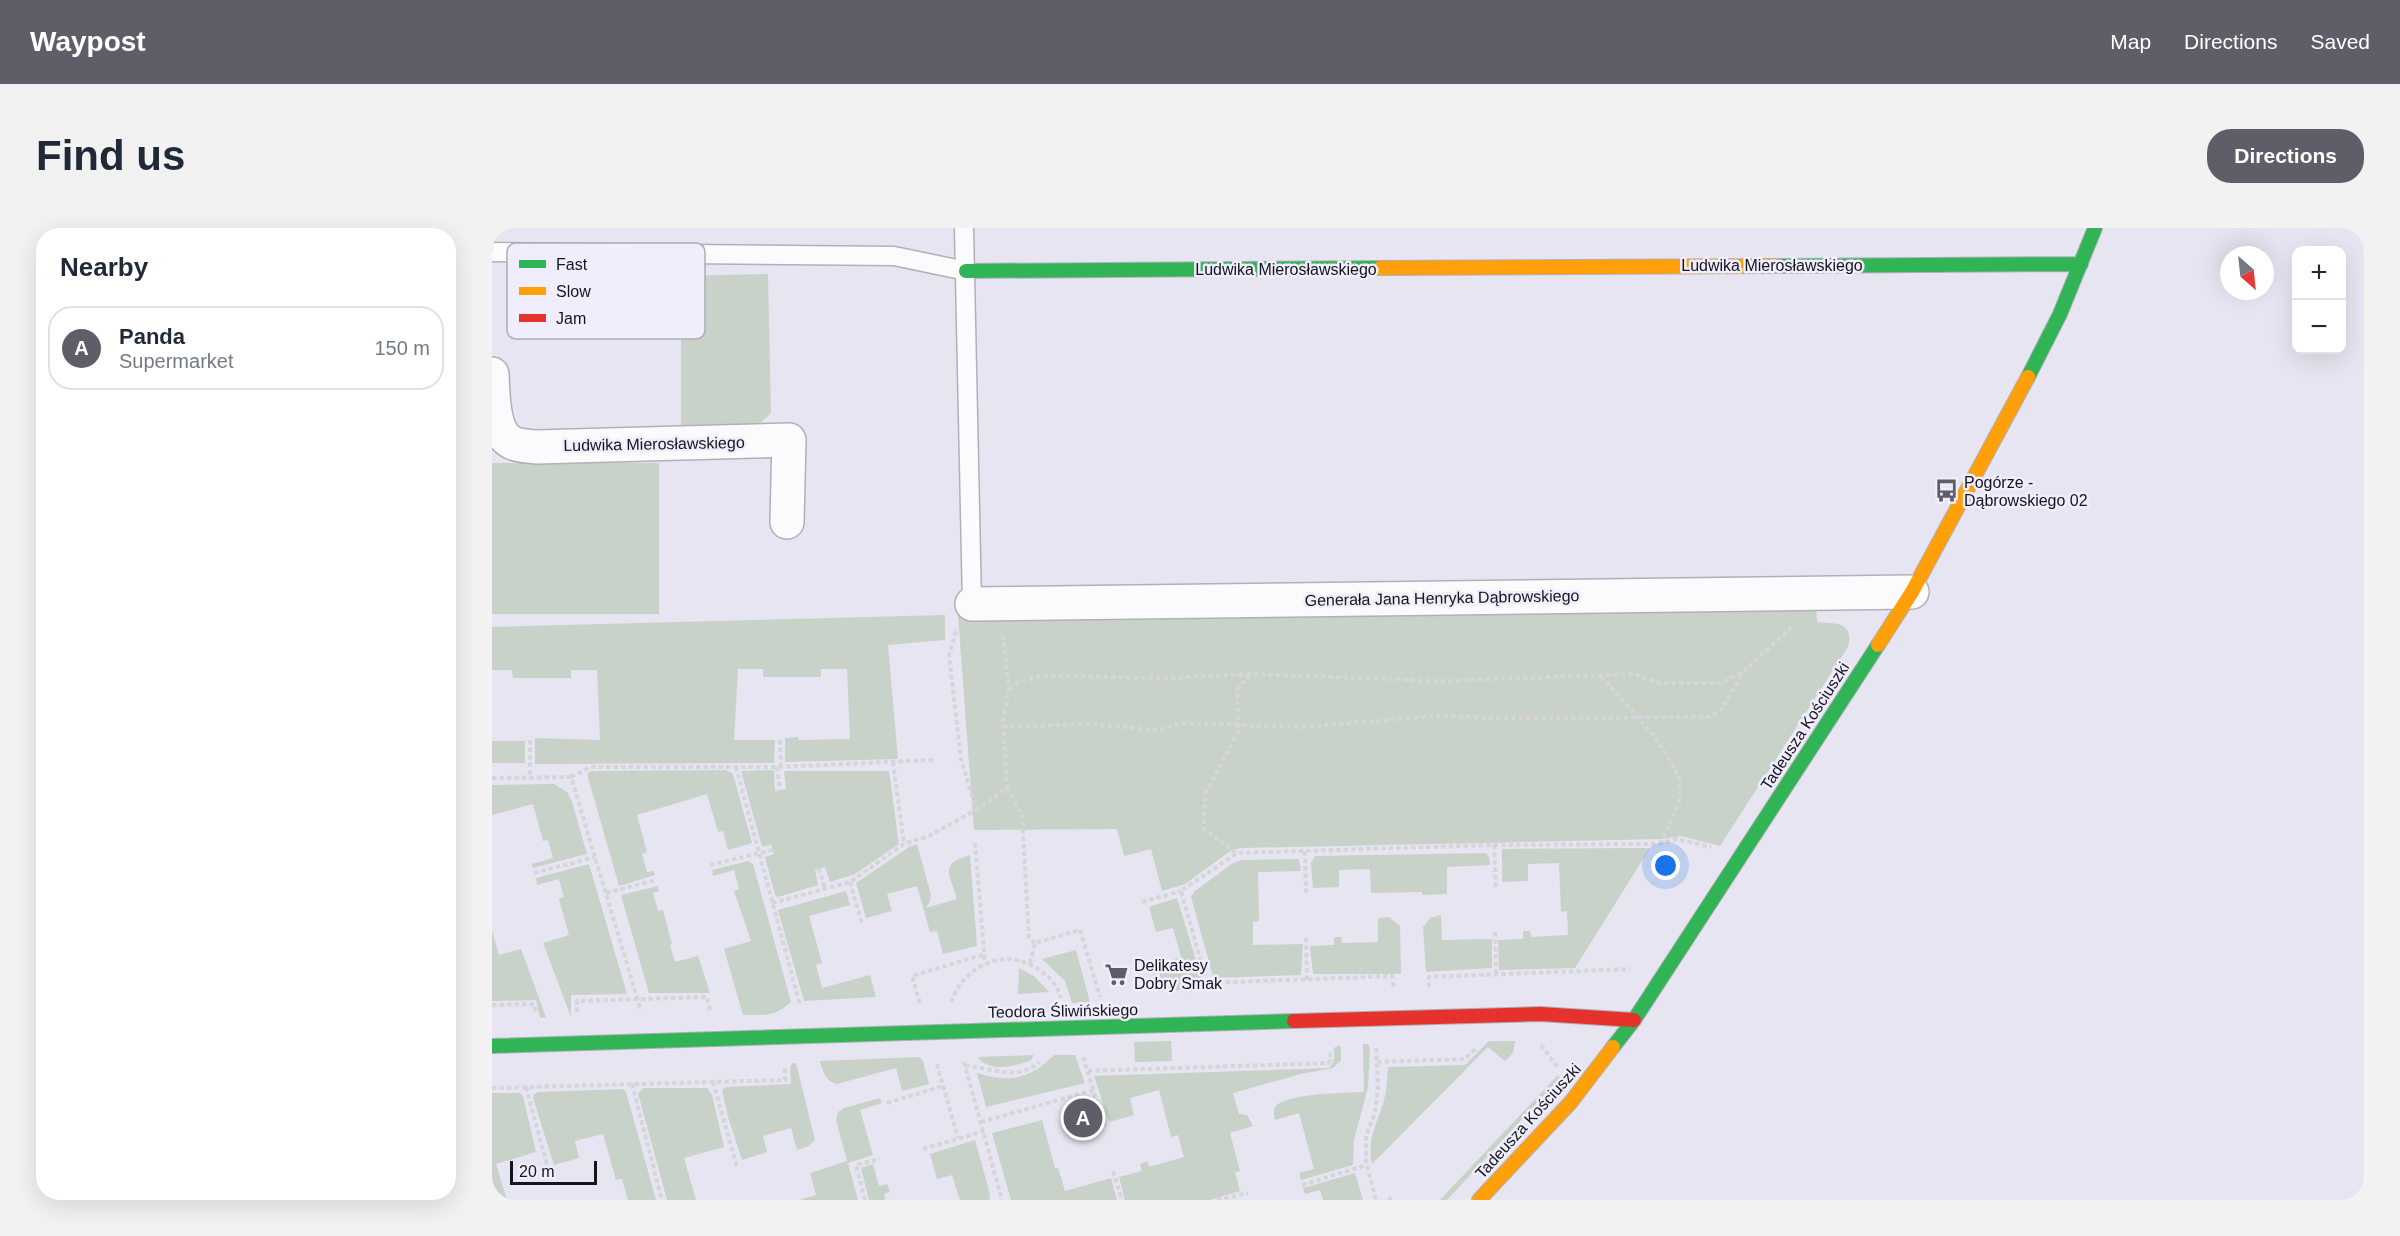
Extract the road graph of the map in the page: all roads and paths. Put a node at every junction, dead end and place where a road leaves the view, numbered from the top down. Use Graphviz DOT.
graph roads {
  1 [pos="964,228"];
  2 [pos="2095,228"];
  3 [pos="492,252"];
  4 [pos="507,252"];
  5 [pos="705,254"];
  6 [pos="2081,264"];
  7 [pos="966,271"];
  8 [pos="492,374"];
  9 [pos="787,522"];
  10 [pos="1912,592"];
  11 [pos="1833,594"];
  12 [pos="985,604"];
  13 [pos="1743,672"];
  14 [pos="1251,674"];
  15 [pos="1601,675"];
  16 [pos="1009,689"];
  17 [pos="1637,716"];
  18 [pos="1239,724"];
  19 [pos="1003,727"];
  20 [pos="780,740"];
  21 [pos="530,741"];
  22 [pos="933,760"];
  23 [pos="893,762"];
  24 [pos="736,767"];
  25 [pos="779,767"];
  26 [pos="571,777"];
  27 [pos="492,778"];
  28 [pos="530,778"];
  29 [pos="1006,788"];
  30 [pos="780,789"];
  31 [pos="976,810"];
  32 [pos="975,843"];
  33 [pos="904,844"];
  34 [pos="1659,844"];
  35 [pos="1494,845"];
  36 [pos="1717,849"];
  37 [pos="773,850"];
  38 [pos="1305,851"];
  39 [pos="758,852"];
  40 [pos="1236,854"];
  41 [pos="595,856"];
  42 [pos="710,865"];
  43 [pos="819,868"];
  44 [pos="534,873"];
  45 [pos="656,880"];
  46 [pos="849,882"];
  47 [pos="1496,887"];
  48 [pos="825,889"];
  49 [pos="1181,891"];
  50 [pos="606,893"];
  51 [pos="1306,893"];
  52 [pos="1142,902"];
  53 [pos="772,903"];
  54 [pos="862,924"];
  55 [pos="1495,933"];
  56 [pos="1306,938"];
  57 [pos="1035,944"];
  58 [pos="985,954"];
  59 [pos="985,963"];
  60 [pos="1030,963"];
  61 [pos="1152,966"];
  62 [pos="1636,969"];
  63 [pos="1496,974"];
  64 [pos="1307,980"];
  65 [pos="1207,983"];
  66 [pos="1185,993"];
  67 [pos="1430,994"];
  68 [pos="1155,995"];
  69 [pos="1160,995"];
  70 [pos="1168,995"];
  71 [pos="1395,997"];
  72 [pos="1105,1003"];
  73 [pos="800,1005"];
  74 [pos="923,1013"];
  75 [pos="1382,1019"];
  76 [pos="1634,1020"];
  77 [pos="650,1040"];
  78 [pos="1328,1040"];
  79 [pos="1540,1043"];
  80 [pos="492,1046"];
  81 [pos="1080,1048"];
  82 [pos="786,1057"];
  83 [pos="935,1058"];
  84 [pos="1042,1058"];
  85 [pos="965,1066"];
  86 [pos="1558,1069"];
  87 [pos="1088,1071"];
  88 [pos="713,1082"];
  89 [pos="632,1084"];
  90 [pos="943,1086"];
  91 [pos="526,1087"];
  92 [pos="492,1088"];
  93 [pos="1094,1090"];
  94 [pos="887,1103"];
  95 [pos="981,1122"];
  96 [pos="1105,1128"];
  97 [pos="984,1131"];
  98 [pos="958,1138"];
  99 [pos="923,1149"];
  100 [pos="880,1159"];
  101 [pos="1367,1165"];
  102 [pos="736,1167"];
  103 [pos="1113,1171"];
  104 [pos="549,1172"];
  105 [pos="1302,1185"];
  106 [pos="1248,1193"];
  107 [pos="662,1200"];
  108 [pos="865,1200"];
  109 [pos="1122,1200"];
  110 [pos="1217,1200"];
  111 [pos="1376,1200"];
  112 [pos="1479,1200"];
  1 -- 7 [label="lane"];
  2 -- 6 [label="street, Tadeusza Kościuszki"];
  3 -- 4 [label="lane, Ludwika Mierosławskiego"];
  5 -- 7 [label="lane, Ludwika Mierosławskiego"];
  6 -- 7 [label="street, Ludwika Mierosławskiego"];
  6 -- 10 [label="street, Tadeusza Kościuszki"];
  7 -- 12 [label="lane"];
  8 -- 9 [label="street, Ludwika Mierosławskiego"];
  10 -- 11 [label="street, Generała Jana Henryka Dąbrowskiego"];
  10 -- 76 [label="street, Tadeusza Kościuszki"];
  11 -- 12 [label="street, Generała Jana Henryka Dąbrowskiego"];
  11 -- 13 [label="path"];
  12 -- 16 [label="path"];
  12 -- 31 [label="path"];
  13 -- 15 [label="path"];
  13 -- 17 [label="path"];
  14 -- 15 [label="path"];
  14 -- 16 [label="path"];
  14 -- 18 [label="path"];
  15 -- 17 [label="path"];
  16 -- 19 [label="path"];
  17 -- 18 [label="path"];
  17 -- 34 [label="path"];
  18 -- 19 [label="path"];
  18 -- 40 [label="path"];
  19 -- 29 [label="path"];
  20 -- 25 [label="path"];
  21 -- 28 [label="path"];
  22 -- 23 [label="path"];
  23 -- 25 [label="path"];
  23 -- 33 [label="path"];
  24 -- 25 [label="path"];
  24 -- 26 [label="path"];
  24 -- 39 [label="path"];
  25 -- 30 [label="path"];
  26 -- 28 [label="path"];
  26 -- 41 [label="path"];
  27 -- 28 [label="path"];
  29 -- 31 [label="path"];
  29 -- 57 [label="path"];
  31 -- 33 [label="path"];
  32 -- 58 [label="path"];
  33 -- 46 [label="path"];
  34 -- 35 [label="path"];
  34 -- 36 [label="path"];
  35 -- 38 [label="path"];
  35 -- 47 [label="path"];
  37 -- 39 [label="path"];
  38 -- 40 [label="path"];
  38 -- 51 [label="path"];
  39 -- 42 [label="path"];
  39 -- 53 [label="path"];
  40 -- 49 [label="path"];
  41 -- 44 [label="path"];
  41 -- 50 [label="path"];
  43 -- 48 [label="path"];
  45 -- 50 [label="path"];
  46 -- 48 [label="path"];
  46 -- 54 [label="path"];
  48 -- 53 [label="path"];
  49 -- 52 [label="path"];
  49 -- 65 [label="path"];
  50 -- 77 [label="path"];
  53 -- 73 [label="path"];
  55 -- 63 [label="path"];
  56 -- 64 [label="path"];
  57 -- 60 [label="path"];
  57 -- 72 [label="path"];
  58 -- 59 [label="path"];
  58 -- 74 [label="path"];
  61 -- 69 [label="path"];
  62 -- 63 [label="path"];
  63 -- 67 [label="path"];
  64 -- 65 [label="path"];
  64 -- 71 [label="path"];
  65 -- 66 [label="path"];
  68 -- 69 [label="path"];
  69 -- 70 [label="path"];
  75 -- 76 [label="street, Teodora Śliwińskiego"];
  75 -- 77 [label="street, Teodora Śliwińskiego"];
  75 -- 101 [label="path"];
  76 -- 112 [label="street, Tadeusza Kościuszki"];
  77 -- 80 [label="street, Teodora Śliwińskiego"];
  78 -- 87 [label="path"];
  79 -- 86 [label="path"];
  81 -- 87 [label="path"];
  82 -- 88 [label="path"];
  83 -- 90 [label="path"];
  84 -- 85 [label="path"];
  87 -- 93 [label="path"];
  88 -- 89 [label="path"];
  88 -- 102 [label="path"];
  89 -- 91 [label="path"];
  89 -- 107 [label="path"];
  90 -- 94 [label="path"];
  90 -- 98 [label="path"];
  91 -- 92 [label="path"];
  91 -- 104 [label="path"];
  93 -- 95 [label="path"];
  93 -- 96 [label="path"];
  97 -- 98 [label="path"];
  98 -- 99 [label="path"];
  100 -- 108 [label="path"];
  101 -- 105 [label="path"];
  101 -- 111 [label="path"];
  103 -- 109 [label="path"];
  106 -- 110 [label="path"];
}
